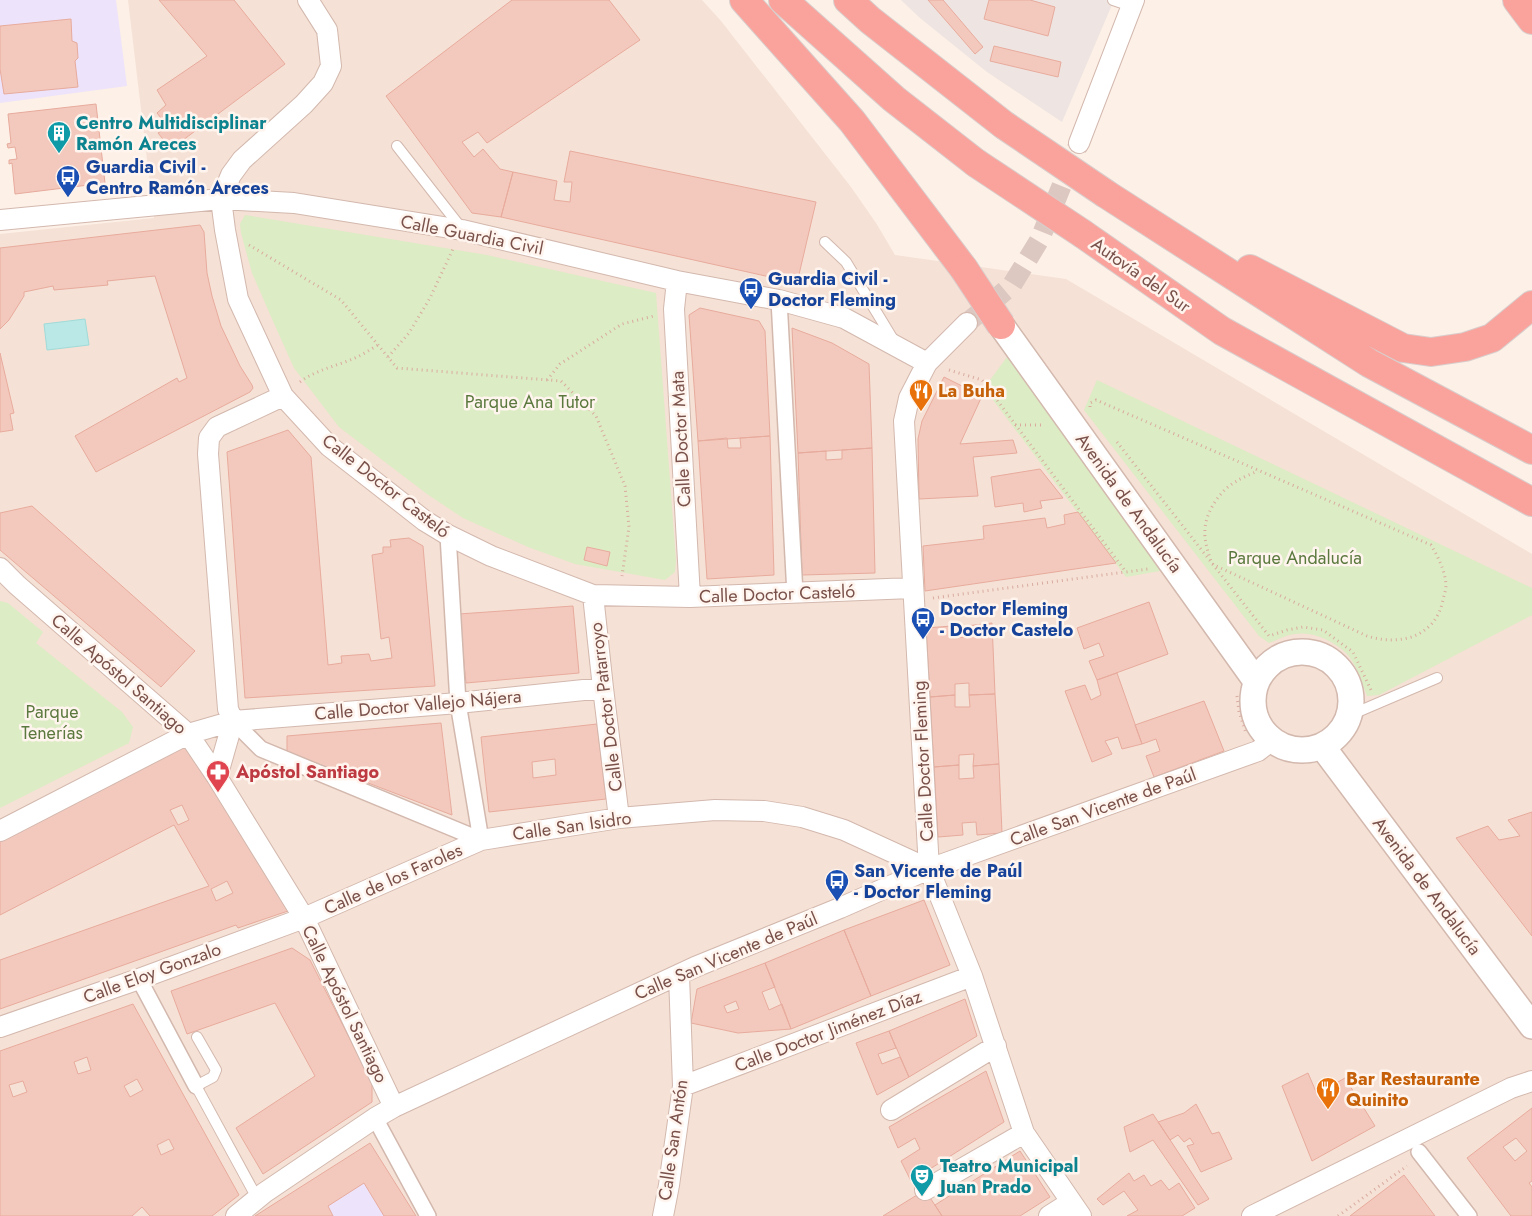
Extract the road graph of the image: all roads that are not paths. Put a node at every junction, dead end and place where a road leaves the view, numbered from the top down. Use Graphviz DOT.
graph roads {
  1 [pos="308,0"];
  2 [pos="744,0"];
  3 [pos="783,0"];
  4 [pos="848,0"];
  5 [pos="1516,0"];
  6 [pos="1126,2"];
  7 [pos="1532,20"];
  8 [pos="1079,143"];
  9 [pos="397,146"];
  10 [pos="221,199"];
  11 [pos="0,220"];
  12 [pos="1147,221"];
  13 [pos="462,230"];
  14 [pos="825,242"];
  15 [pos="677,281"];
  16 [pos="779,300"];
  17 [pos="1532,305"];
  18 [pos="966,323"];
  19 [pos="1001,325"];
  20 [pos="898,346"];
  21 [pos="927,363"];
  22 [pos="283,396"];
  23 [pos="1532,450"];
  24 [pos="1532,502"];
  25 [pos="448,536"];
  26 [pos="0,568"];
  27 [pos="8,584"];
  28 [pos="795,594"];
  29 [pos="913,594"];
  30 [pos="593,595"];
  31 [pos="690,597"];
  32 [pos="1437,678"];
  33 [pos="1256,681"];
  34 [pos="603,688"];
  35 [pos="458,703"];
  36 [pos="233,721"];
  37 [pos="1346,722"];
  38 [pos="188,734"];
  39 [pos="1272,740"];
  40 [pos="1322,746"];
  41 [pos="217,776"];
  42 [pos="619,818"];
  43 [pos="0,831"];
  44 [pos="482,840"];
  45 [pos="929,869"];
  46 [pos="304,918"];
  47 [pos="679,975"];
  48 [pos="972,976"];
  49 [pos="139,979"];
  50 [pos="1532,1026"];
  51 [pos="0,1027"];
  52 [pos="198,1036"];
  53 [pos="996,1046"];
  54 [pos="1532,1081"];
  55 [pos="196,1086"];
  56 [pos="683,1086"];
  57 [pos="394,1107"];
  58 [pos="891,1110"];
  59 [pos="375,1118"];
  60 [pos="1024,1133"];
  61 [pos="1420,1154"];
  62 [pos="925,1190"];
  63 [pos="257,1198"];
  64 [pos="1076,1209"];
  65 [pos="236,1216"];
  66 [pos="428,1216"];
  67 [pos="663,1216"];
  68 [pos="1049,1216"];
  69 [pos="1252,1216"];
  70 [pos="1469,1216"];
  1 -- 10 [label="street"];
  2 -- 19 [label="highway, bridge"];
  3 -- 24 [label="highway, Autovía del Sur, bridge"];
  4 -- 12 [label="highway, bridge"];
  5 -- 7 [label="highway"];
  6 -- 8 [label="street"];
  9 -- 13 [label="lane"];
  10 -- 11 [label="street, Calle Guardia Civil"];
  10 -- 13 [label="street, Calle Guardia Civil"];
  10 -- 22 [label="street, Calle Doctor Casteló"];
  12 -- 17 [label="highway"];
  12 -- 23 [label="highway"];
  13 -- 15 [label="street, Calle Guardia Civil"];
  14 -- 20 [label="lane"];
  15 -- 16 [label="street, Calle Guardia Civil"];
  15 -- 31 [label="street, Calle Doctor Mata"];
  16 -- 20 [label="street, Calle Guardia Civil"];
  16 -- 28 [label="street"];
  18 -- 21 [label="street, Calle Doctor Fleming"];
  19 -- 33 [label="street, Avenida de Andalucía"];
  20 -- 21 [label="street, Calle Guardia Civil"];
  21 -- 29 [label="street, Calle Doctor Fleming"];
  22 -- 25 [label="street, Calle Doctor Casteló"];
  22 -- 36 [label="street"];
  25 -- 30 [label="street, Calle Doctor Casteló"];
  25 -- 35 [label="street"];
  26 -- 27 [label="street, Calle Apóstol Santiago"];
  27 -- 38 [label="street, Calle Apóstol Santiago"];
  28 -- 29 [label="street, Calle Doctor Casteló"];
  28 -- 31 [label="street, Calle Doctor Casteló"];
  29 -- 45 [label="street, Calle Doctor Fleming"];
  30 -- 31 [label="street, Calle Doctor Casteló"];
  30 -- 34 [label="street, Calle Doctor Patarroyo"];
  32 -- 37 [label="lane"];
  33 -- 37 [label="street"];
  33 -- 39 [label="street"];
  34 -- 35 [label="street, Calle Doctor Vallejo Nájera"];
  34 -- 42 [label="street, Calle Doctor Patarroyo"];
  35 -- 36 [label="street, Calle Doctor Vallejo Nájera"];
  35 -- 44 [label="street"];
  36 -- 38 [label="street, Calle Doctor Vallejo Nájera"];
  36 -- 41 [label="street"];
  36 -- 44 [label="street"];
  37 -- 40 [label="street"];
  38 -- 41 [label="street, Calle Apóstol Santiago"];
  38 -- 43 [label="street, Calle Doctor Vallejo Nájera"];
  39 -- 40 [label="street"];
  39 -- 45 [label="street, Calle San Vicente de Paúl"];
  40 -- 50 [label="street, Avenida de Andalucía"];
  41 -- 46 [label="street, Calle Apóstol Santiago"];
  42 -- 44 [label="street, Calle San Isidro"];
  42 -- 45 [label="street, Calle San Isidro"];
  44 -- 46 [label="street, Calle de los Faroles"];
  45 -- 47 [label="street, Calle San Vicente de Paúl"];
  45 -- 48 [label="street, Calle Doctor Fleming"];
  46 -- 49 [label="street, Calle Eloy Gonzalo"];
  46 -- 57 [label="street, Calle Apóstol Santiago"];
  47 -- 56 [label="street, Calle San Antón"];
  47 -- 57 [label="street, Calle San Vicente de Paúl"];
  48 -- 53 [label="street, Calle Doctor Fleming"];
  48 -- 56 [label="street, Calle Doctor Jiménez Díaz"];
  49 -- 51 [label="street, Calle Eloy Gonzalo"];
  49 -- 55 [label="street"];
  52 -- 55 [label="lane"];
  53 -- 58 [label="street"];
  53 -- 60 [label="street, Calle Doctor Fleming"];
  54 -- 69 [label="street"];
  55 -- 63 [label="lane"];
  56 -- 67 [label="street, Calle San Antón"];
  57 -- 59 [label="street, Calle San Vicente de Paúl"];
  59 -- 63 [label="street, Calle San Vicente de Paúl"];
  59 -- 66 [label="street"];
  60 -- 62 [label="street"];
  60 -- 64 [label="street, Calle Doctor Fleming"];
  61 -- 70 [label="street"];
  63 -- 65 [label="street, Calle San Vicente de Paúl"];
  64 -- 68 [label="street"];
}
